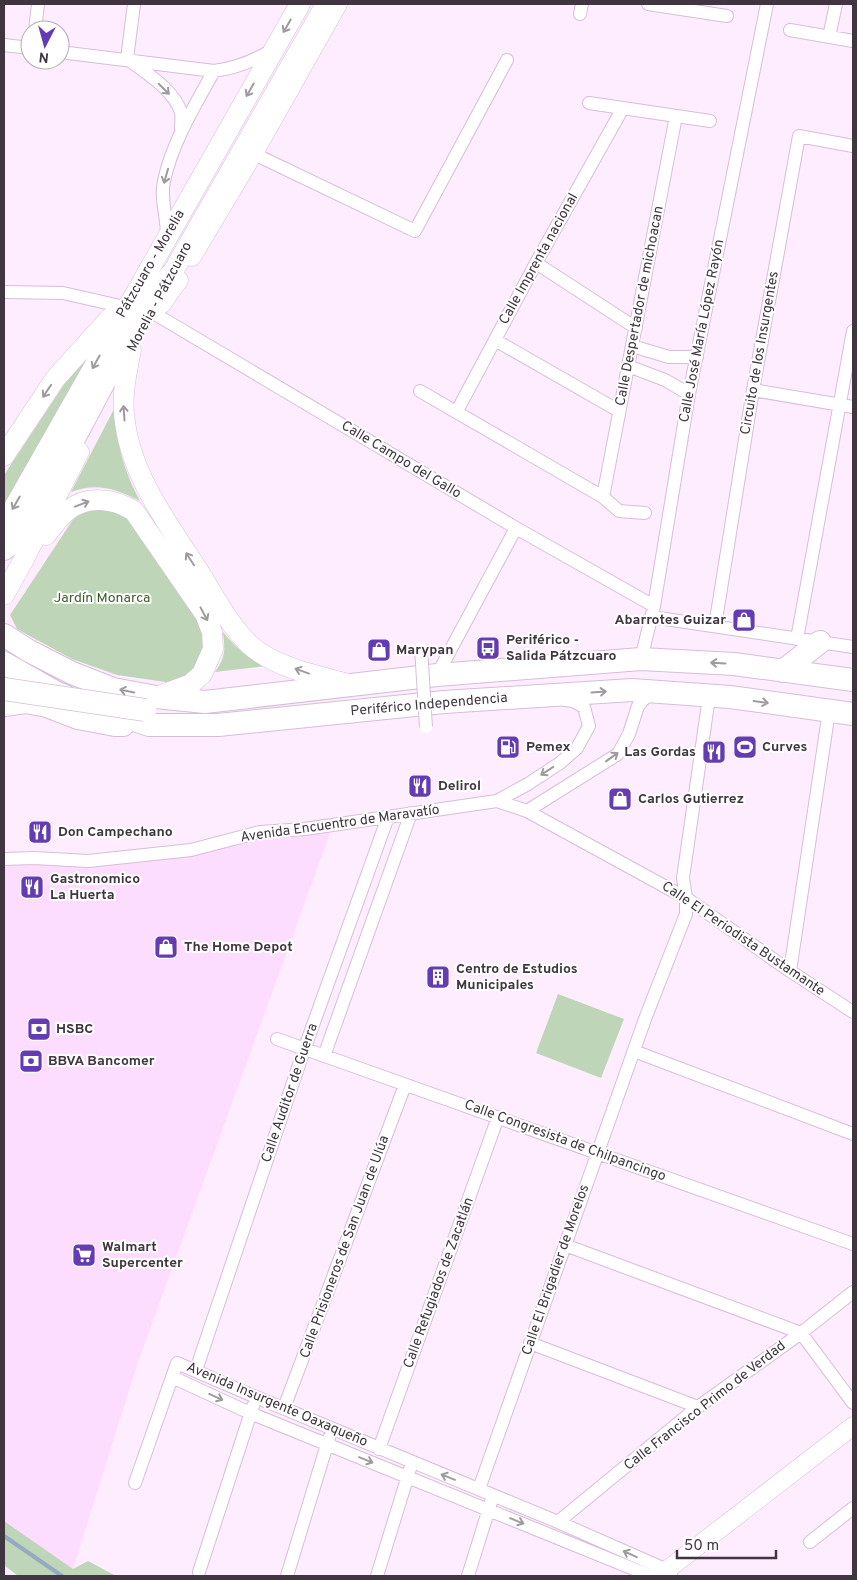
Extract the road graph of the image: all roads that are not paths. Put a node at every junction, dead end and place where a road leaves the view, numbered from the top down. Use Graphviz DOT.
graph roads {
  1 [pos="38,4"];
  2 [pos="134,4"];
  3 [pos="300,4"];
  4 [pos="326,4"];
  5 [pos="338,4"];
  6 [pos="648,4"];
  7 [pos="767,4"];
  8 [pos="836,4"];
  9 [pos="662,5"];
  10 [pos="727,16"];
  11 [pos="36,20"];
  12 [pos="790,30"];
  13 [pos="829,37"];
  14 [pos="853,41"];
  15 [pos="4,45"];
  16 [pos="20,47"];
  17 [pos="274,48"];
  18 [pos="70,53"];
  19 [pos="128,59"];
  20 [pos="507,60"];
  21 [pos="214,72"];
  22 [pos="589,103"];
  23 [pos="623,108"];
  24 [pos="676,116"];
  25 [pos="710,121"];
  26 [pos="181,130"];
  27 [pos="853,146"];
  28 [pos="248,151"];
  29 [pos="167,237"];
  30 [pos="536,263"];
  31 [pos="146,273"];
  32 [pos="170,276"];
  33 [pos="4,292"];
  34 [pos="120,306"];
  35 [pos="150,311"];
  36 [pos="636,328"];
  37 [pos="853,331"];
  38 [pos="495,340"];
  39 [pos="632,346"];
  40 [pos="132,350"];
  41 [pos="669,357"];
  42 [pos="697,357"];
  43 [pos="628,366"];
  44 [pos="665,380"];
  45 [pos="420,390"];
  46 [pos="753,390"];
  47 [pos="690,394"];
  48 [pos="839,405"];
  49 [pos="853,407"];
  50 [pos="457,411"];
  51 [pos="619,411"];
  52 [pos="4,456"];
  53 [pos="603,497"];
  54 [pos="645,514"];
  55 [pos="4,525"];
  56 [pos="516,528"];
  57 [pos="4,549"];
  58 [pos="23,561"];
  59 [pos="4,595"];
  60 [pos="653,611"];
  61 [pos="715,626"];
  62 [pos="4,635"];
  63 [pos="797,639"];
  64 [pos="820,642"];
  65 [pos="853,647"];
  66 [pos="421,648"];
  67 [pos="641,659"];
  68 [pos="496,669"];
  69 [pos="783,671"];
  70 [pos="8,674"];
  71 [pos="437,675"];
  72 [pos="853,680"];
  73 [pos="348,684"];
  74 [pos="650,692"];
  75 [pos="533,696"];
  76 [pos="709,696"];
  77 [pos="4,705"];
  78 [pos="150,711"];
  79 [pos="829,711"];
  80 [pos="853,714"];
  81 [pos="426,727"];
  82 [pos="497,801"];
  83 [pos="527,811"];
  84 [pos="411,813"];
  85 [pos="388,817"];
  86 [pos="4,859"];
  87 [pos="686,898"];
  88 [pos="790,971"];
  89 [pos="853,1012"];
  90 [pos="277,1039"];
  91 [pos="304,1050"];
  92 [pos="634,1051"];
  93 [pos="324,1056"];
  94 [pos="405,1085"];
  95 [pos="498,1117"];
  96 [pos="853,1134"];
  97 [pos="598,1153"];
  98 [pos="853,1244"];
  99 [pos="565,1245"];
  100 [pos="853,1292"];
  101 [pos="801,1332"];
  102 [pos="530,1343"];
  103 [pos="196,1370"];
  104 [pos="172,1377"];
  105 [pos="256,1397"];
  106 [pos="853,1403"];
  107 [pos="698,1407"];
  108 [pos="284,1408"];
  109 [pos="250,1413"];
  110 [pos="853,1426"];
  111 [pos="332,1429"];
  112 [pos="327,1444"];
  113 [pos="379,1448"];
  114 [pos="412,1462"];
  115 [pos="407,1477"];
  116 [pos="135,1483"];
  117 [pos="479,1489"];
  118 [pos="494,1495"];
  119 [pos="853,1509"];
  120 [pos="489,1510"];
  121 [pos="558,1522"];
  122 [pos="810,1542"];
  123 [pos="199,1572"];
  124 [pos="662,1575"];
  125 [pos="286,1576"];
  126 [pos="377,1576"];
  127 [pos="468,1576"];
  1 -- 11 [label="street"];
  2 -- 19 [label="street"];
  3 -- 17 [label="main road, Pátzcuaro - Morelia, one-way"];
  4 -- 28 [label="main road, Morelia - Pátzcuaro"];
  5 -- 28 [label="street"];
  6 -- 9 [label="street"];
  7 -- 42 [label="street, Calle José María López Rayón"];
  8 -- 13 [label="street"];
  9 -- 10 [label="street"];
  12 -- 13 [label="street"];
  13 -- 14 [label="street"];
  15 -- 16 [label="street"];
  17 -- 21 [label="street"];
  17 -- 29 [label="main road, Pátzcuaro - Morelia, one-way"];
  18 -- 19 [label="street"];
  19 -- 21 [label="street"];
  19 -- 26 [label="street, one-way"];
  20 -- 28 [label="street"];
  21 -- 26 [label="street"];
  22 -- 23 [label="street"];
  23 -- 24 [label="street"];
  23 -- 30 [label="street, Calle Imprenta nacional"];
  24 -- 25 [label="street"];
  24 -- 36 [label="street, Calle Despertador de michoacan"];
  26 -- 29 [label="street, one-way"];
  27 -- 46 [label="street, Circuito de los Insurgentes"];
  28 -- 32 [label="main road, Morelia - Pátzcuaro"];
  28 -- 35 [label="street"];
  29 -- 31 [label="main road, Pátzcuaro - Morelia"];
  30 -- 36 [label="street"];
  30 -- 38 [label="street, Calle Imprenta nacional"];
  31 -- 34 [label="main road"];
  31 -- 55 [label="main road, Pátzcuaro - Morelia, one-way"];
  32 -- 35 [label="main road, Morelia - Pátzcuaro"];
  32 -- 57 [label="highway"];
  33 -- 34 [label="street"];
  34 -- 52 [label="main road, one-way"];
  35 -- 40 [label="main road, Morelia - Pátzcuaro"];
  35 -- 56 [label="street, Calle Campo del Gallo"];
  36 -- 39 [label="street, Calle Despertador de michoacan"];
  37 -- 48 [label="street"];
  38 -- 50 [label="street, Calle Imprenta nacional"];
  38 -- 51 [label="street"];
  39 -- 41 [label="street"];
  39 -- 43 [label="street, Calle Despertador de michoacan"];
  40 -- 58 [label="main road, Morelia - Pátzcuaro"];
  73 -- 40 [label="main road, one-way"];
  41 -- 42 [label="street"];
  41 -- 44 [label="street"];
  42 -- 47 [label="street, Calle José María López Rayón"];
  43 -- 44 [label="street"];
  43 -- 51 [label="street, Calle Despertador de michoacan"];
  44 -- 47 [label="street"];
  45 -- 50 [label="street"];
  46 -- 48 [label="street"];
  46 -- 61 [label="street, Circuito de los Insurgentes"];
  47 -- 60 [label="street, Calle José María López Rayón"];
  48 -- 49 [label="street"];
  48 -- 63 [label="street"];
  50 -- 53 [label="street"];
  51 -- 53 [label="street, Calle Despertador de michoacan"];
  53 -- 54 [label="street"];
  56 -- 60 [label="street, Calle Campo del Gallo"];
  56 -- 71 [label="street"];
  58 -- 59 [label="main road, Morelia - Pátzcuaro"];
  58 -- 78 [label="main road, one-way"];
  60 -- 61 [label="street"];
  60 -- 67 [label="street, Calle José María López Rayón"];
  61 -- 63 [label="street"];
  78 -- 62 [label="highway, Periférico Independencia, one-way"];
  63 -- 64 [label="street"];
  64 -- 65 [label="street"];
  64 -- 69 [label="highway"];
  66 -- 81 [label="street, bridge"];
  67 -- 68 [label="highway, Periférico Independencia"];
  69 -- 67 [label="highway, Periférico Independencia, one-way"];
  68 -- 71 [label="highway, Periférico Independencia"];
  68 -- 78 [label="highway"];
  69 -- 72 [label="highway, Periférico Independencia"];
  70 -- 78 [label="highway, bridge"];
  71 -- 73 [label="highway, Periférico Independencia"];
  73 -- 78 [label="highway, Periférico Independencia"];
  75 -- 74 [label="highway, Periférico Independencia, one-way"];
  74 -- 76 [label="highway, Periférico Independencia"];
  83 -- 74 [label="street, one-way"];
  75 -- 78 [label="highway, Periférico Independencia"];
  75 -- 82 [label="street, one-way"];
  76 -- 79 [label="highway, Periférico Independencia, one-way"];
  76 -- 87 [label="street"];
  77 -- 78 [label="highway"];
  79 -- 80 [label="highway, Periférico Independencia"];
  79 -- 88 [label="street"];
  82 -- 83 [label="street, Calle El Periodista Bustamante"];
  82 -- 84 [label="street, Avenida Encuentro de Maravatío"];
  83 -- 87 [label="street, Calle El Periodista Bustamante"];
  84 -- 85 [label="street, Avenida Encuentro de Maravatío"];
  84 -- 93 [label="street, Calle Auditor de Guerra"];
  85 -- 86 [label="street, Avenida Encuentro de Maravatío"];
  85 -- 91 [label="street, Calle Auditor de Guerra"];
  87 -- 88 [label="street, Calle El Periodista Bustamante"];
  87 -- 92 [label="street, Calle El Brigadier de Morelos"];
  88 -- 89 [label="street, Calle El Periodista Bustamante"];
  90 -- 91 [label="street, Calle Congresista de Chilpancingo"];
  91 -- 93 [label="street, Calle Congresista de Chilpancingo"];
  91 -- 103 [label="street, Calle Auditor de Guerra"];
  92 -- 96 [label="street"];
  92 -- 97 [label="street, Calle El Brigadier de Morelos"];
  93 -- 94 [label="street, Calle Congresista de Chilpancingo"];
  94 -- 95 [label="street, Calle Congresista de Chilpancingo"];
  94 -- 108 [label="street, Calle Prisioneros de San Juan de Ulúa"];
  95 -- 97 [label="street, Calle Congresista de Chilpancingo"];
  95 -- 113 [label="street, Calle Refugiados de Zacatlán"];
  97 -- 98 [label="street, Calle Congresista de Chilpancingo"];
  97 -- 99 [label="street, Calle El Brigadier de Morelos"];
  99 -- 101 [label="street"];
  99 -- 102 [label="street, Calle El Brigadier de Morelos"];
  100 -- 101 [label="street, Calle Francisco Primo de Verdad"];
  101 -- 106 [label="street"];
  101 -- 107 [label="street, Calle Francisco Primo de Verdad"];
  102 -- 107 [label="street"];
  102 -- 117 [label="street, Calle El Brigadier de Morelos"];
  103 -- 104 [label="street, Avenida Insurgente Oaxaqueño"];
  103 -- 105 [label="street, Avenida Insurgente Oaxaqueño"];
  104 -- 109 [label="street, Avenida Insurgente Oaxaqueño, one-way"];
  104 -- 116 [label="street"];
  105 -- 108 [label="street, Avenida Insurgente Oaxaqueño"];
  105 -- 109 [label="street"];
  107 -- 121 [label="street, Calle Francisco Primo de Verdad"];
  108 -- 111 [label="street, Avenida Insurgente Oaxaqueño"];
  109 -- 112 [label="street, Avenida Insurgente Oaxaqueño"];
  109 -- 123 [label="street"];
  110 -- 124 [label="street"];
  111 -- 112 [label="street"];
  111 -- 113 [label="street, Avenida Insurgente Oaxaqueño"];
  112 -- 115 [label="street, Avenida Insurgente Oaxaqueño, one-way"];
  112 -- 125 [label="street"];
  113 -- 114 [label="street, Avenida Insurgente Oaxaqueño"];
  114 -- 115 [label="street"];
  117 -- 114 [label="street, Avenida Insurgente Oaxaqueño, one-way"];
  115 -- 120 [label="street, Avenida Insurgente Oaxaqueño"];
  115 -- 126 [label="street"];
  117 -- 118 [label="street, Avenida Insurgente Oaxaqueño"];
  118 -- 120 [label="street"];
  118 -- 121 [label="street, Avenida Insurgente Oaxaqueño"];
  119 -- 122 [label="street"];
  120 -- 124 [label="street, Avenida Insurgente Oaxaqueño, one-way"];
  120 -- 127 [label="street"];
  124 -- 121 [label="street, Avenida Insurgente Oaxaqueño, one-way"];
}
